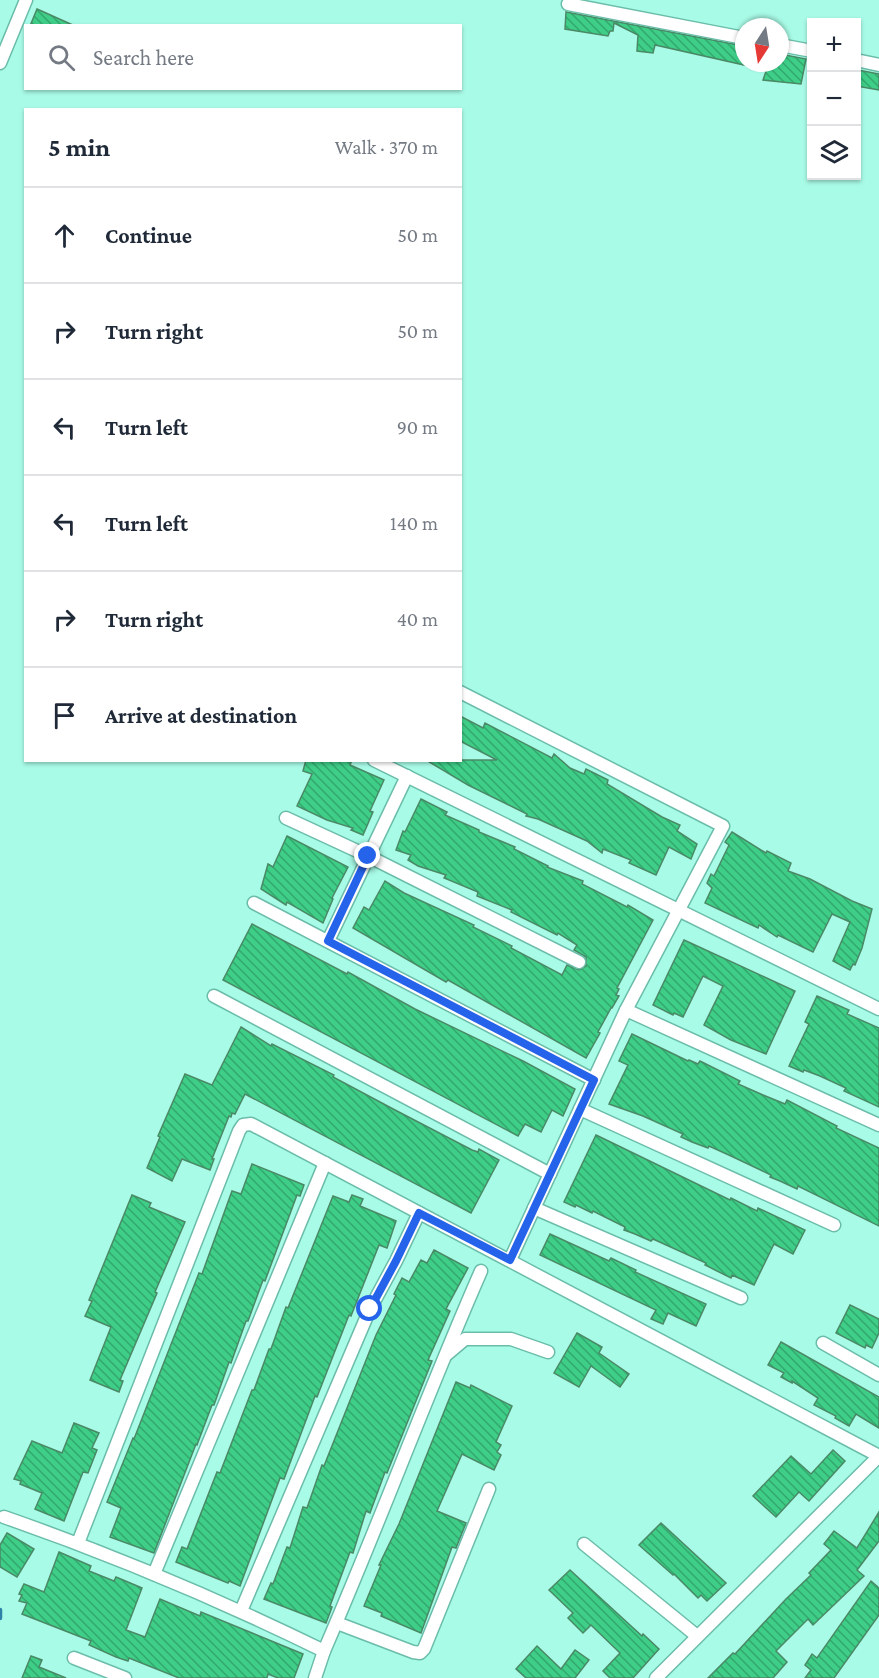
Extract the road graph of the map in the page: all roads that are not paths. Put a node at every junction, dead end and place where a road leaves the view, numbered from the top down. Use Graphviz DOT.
graph roads {
  1 [pos="26,0"];
  2 [pos="568,4"];
  3 [pos="735,36"];
  4 [pos="789,47"];
  5 [pos="807,50"];
  6 [pos="861,61"];
  7 [pos="0,63"];
  8 [pos="879,64"];
  9 [pos="462,693"];
  10 [pos="378,762"];
  11 [pos="406,776"];
  12 [pos="286,818"];
  13 [pos="368,856"];
  14 [pos="254,903"];
  15 [pos="678,911"];
  16 [pos="328,941"];
  17 [pos="579,962"];
  18 [pos="214,996"];
  19 [pos="879,1009"];
  20 [pos="626,1010"];
  21 [pos="594,1080"];
  22 [pos="580,1109"];
  23 [pos="879,1125"];
  24 [pos="325,1163"];
  25 [pos="550,1174"];
  26 [pos="534,1208"];
  27 [pos="419,1213"];
  28 [pos="834,1225"];
  29 [pos="510,1260"];
  30 [pos="481,1271"];
  31 [pos="741,1298"];
  32 [pos="823,1343"];
  33 [pos="548,1352"];
  34 [pos="443,1358"];
  35 [pos="879,1375"];
  36 [pos="879,1456"];
  37 [pos="489,1489"];
  38 [pos="4,1517"];
  39 [pos="78,1543"];
  40 [pos="584,1544"];
  41 [pos="154,1574"];
  42 [pos="241,1611"];
  43 [pos="337,1623"];
  44 [pos="697,1636"];
  45 [pos="324,1651"];
  46 [pos="74,1658"];
  47 [pos="125,1678"];
  48 [pos="315,1678"];
  49 [pos="656,1678"];
  1 -- 7 [label="street"];
  2 -- 3 [label="street"];
  4 -- 5 [label="street"];
  6 -- 8 [label="street"];
  9 -- 15 [label="street"];
  10 -- 11 [label="street"];
  11 -- 13 [label="street"];
  11 -- 15 [label="street"];
  12 -- 13 [label="street"];
  13 -- 16 [label="street"];
  13 -- 17 [label="street"];
  14 -- 16 [label="street"];
  15 -- 19 [label="street"];
  15 -- 20 [label="street"];
  16 -- 21 [label="street"];
  18 -- 25 [label="street"];
  20 -- 21 [label="street"];
  20 -- 23 [label="street"];
  21 -- 22 [label="street"];
  22 -- 25 [label="street"];
  22 -- 28 [label="street"];
  24 -- 27 [label="street"];
  24 -- 39 [label="street"];
  24 -- 41 [label="street"];
  25 -- 26 [label="street"];
  26 -- 29 [label="street"];
  26 -- 31 [label="street"];
  27 -- 29 [label="street"];
  27 -- 42 [label="street"];
  29 -- 36 [label="street"];
  30 -- 34 [label="street"];
  32 -- 35 [label="street"];
  33 -- 34 [label="street"];
  34 -- 43 [label="street"];
  36 -- 44 [label="street"];
  37 -- 43 [label="street"];
  38 -- 39 [label="street"];
  39 -- 41 [label="street"];
  40 -- 44 [label="street"];
  41 -- 42 [label="street"];
  42 -- 45 [label="street"];
  43 -- 45 [label="street"];
  44 -- 49 [label="street"];
  45 -- 48 [label="street"];
  46 -- 47 [label="street"];
}
